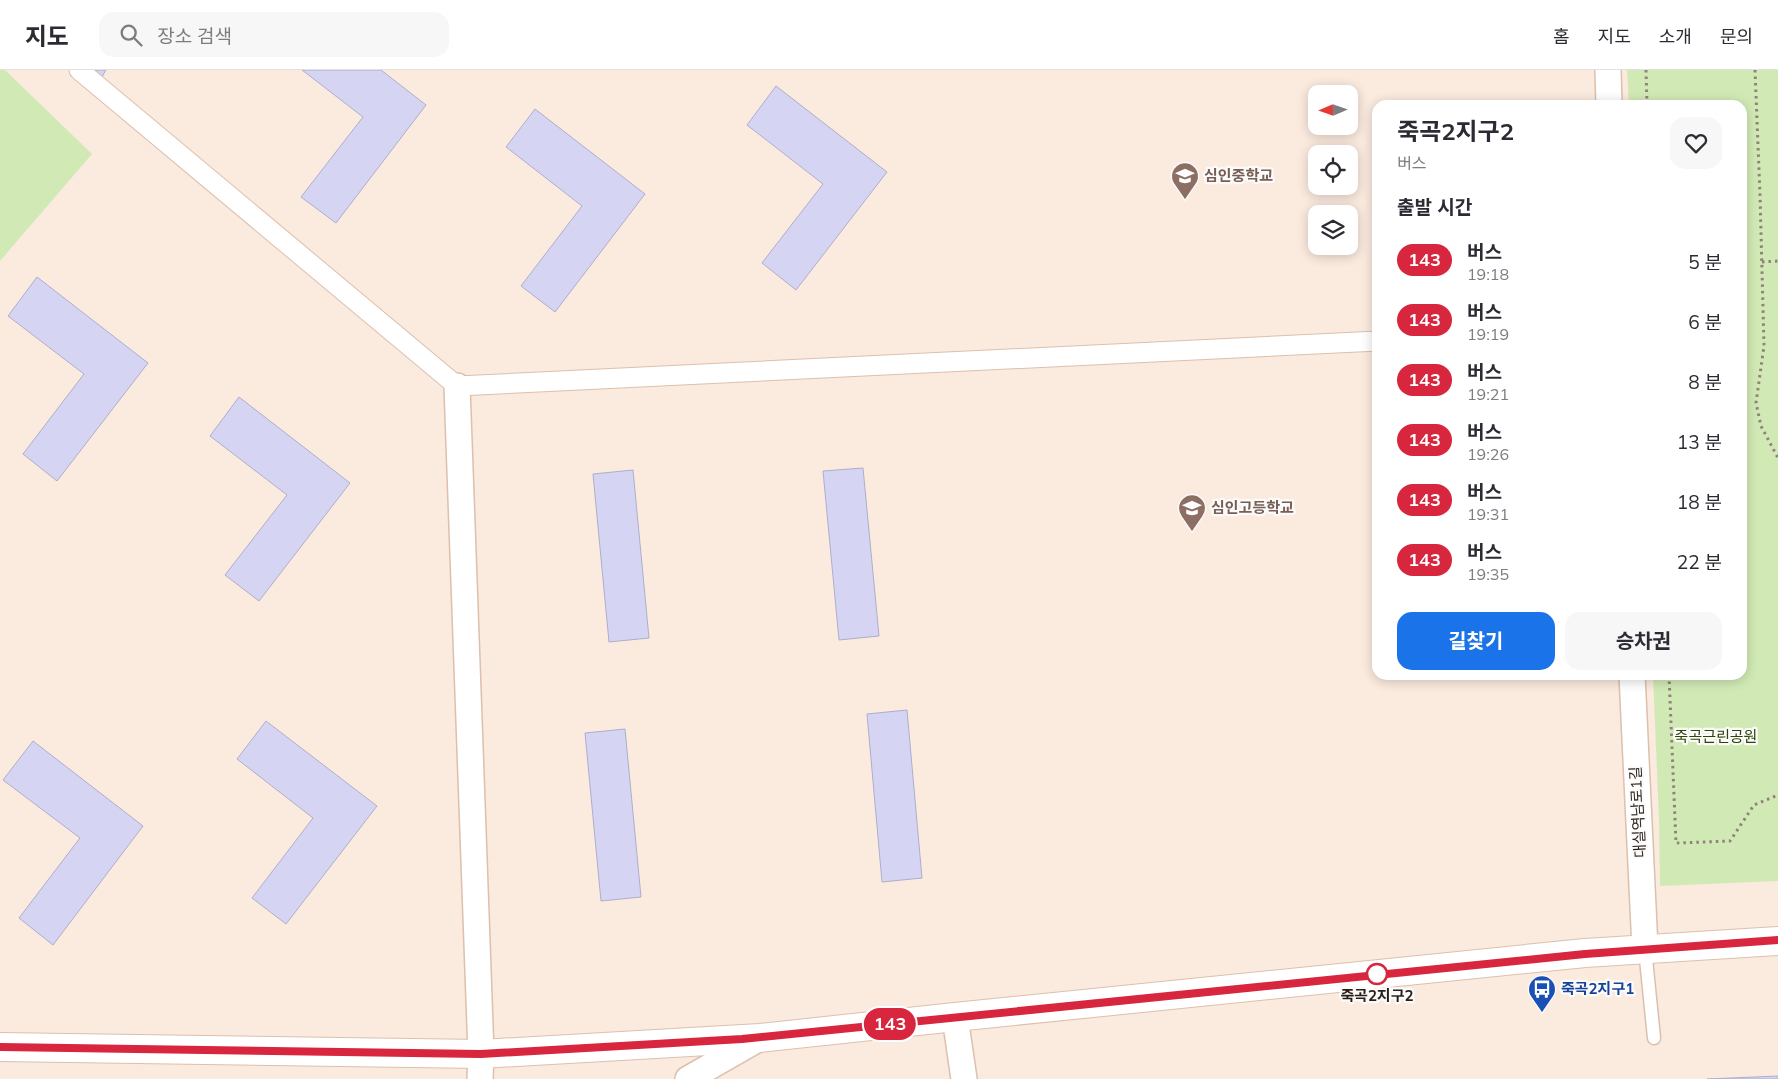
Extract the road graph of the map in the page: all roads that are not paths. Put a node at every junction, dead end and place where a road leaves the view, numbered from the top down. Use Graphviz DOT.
graph roads {
  1 [pos="80,70"];
  2 [pos="1608,70"];
  3 [pos="1609,100"];
  4 [pos="1372,341"];
  5 [pos="457,386"];
  6 [pos="1632,680"];
  7 [pos="1778,940"];
  8 [pos="1645,949"];
  9 [pos="955,1017"];
  10 [pos="760,1038"];
  11 [pos="1654,1038"];
  12 [pos="0,1047"];
  13 [pos="481,1066"];
  14 [pos="688,1079"];
  15 [pos="964,1079"];
  1 -- 5 [label="street"];
  2 -- 3 [label="street"];
  4 -- 5 [label="street"];
  5 -- 13 [label="street"];
  6 -- 8 [label="street, 대실역남로1길"];
  7 -- 8 [label="street"];
  8 -- 9 [label="street"];
  8 -- 11 [label="lane"];
  9 -- 10 [label="street"];
  9 -- 15 [label="street"];
  10 -- 13 [label="street"];
  10 -- 14 [label="street"];
  12 -- 13 [label="street"];
}
